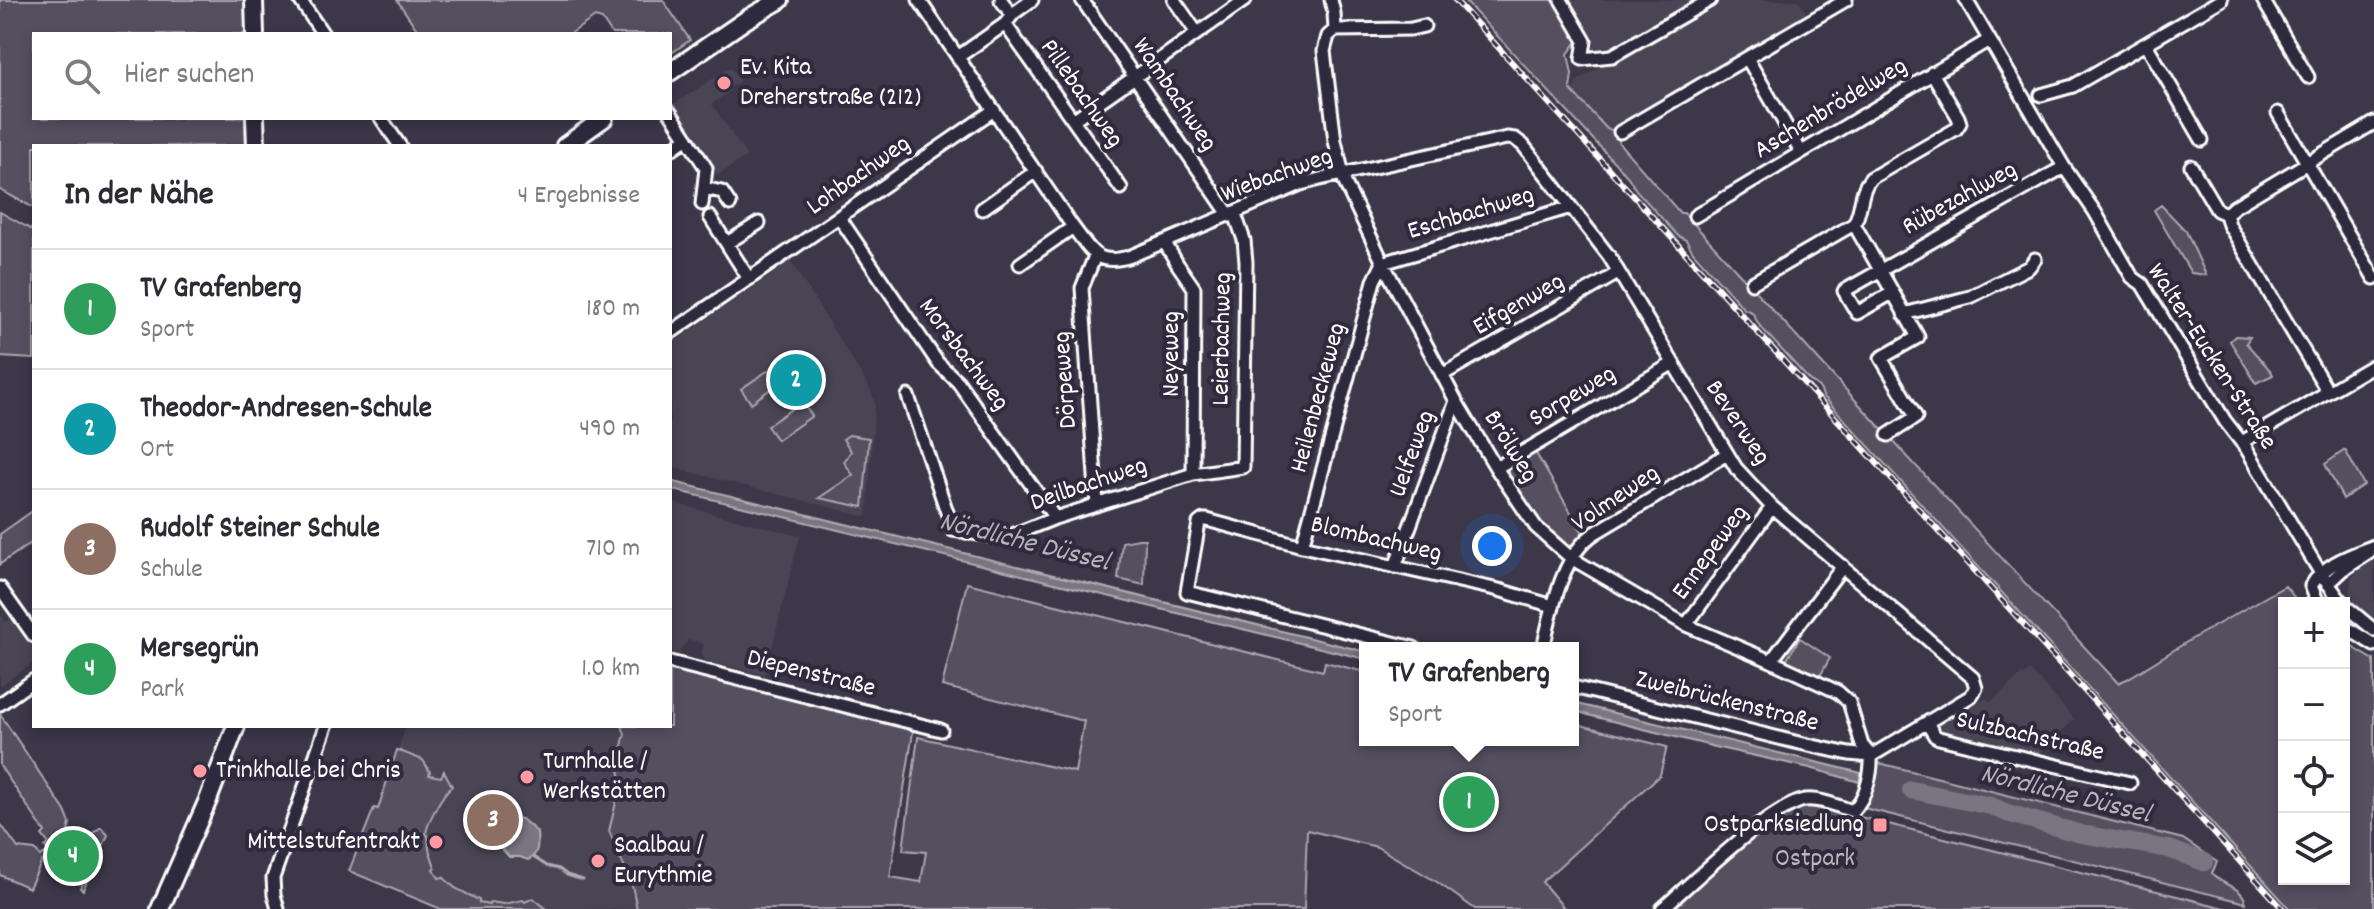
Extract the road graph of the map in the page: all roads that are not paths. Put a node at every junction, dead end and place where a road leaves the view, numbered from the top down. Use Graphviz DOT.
graph roads {
  1 [pos="254,0"];
  2 [pos="300,0"];
  3 [pos="780,0"];
  4 [pos="919,0"];
  5 [pos="1001,0"];
  6 [pos="1032,0"];
  7 [pos="1082,0"];
  8 [pos="1174,0"];
  9 [pos="1245,0"];
  10 [pos="1331,0"];
  11 [pos="1561,0"];
  12 [pos="1710,0"];
  13 [pos="1846,0"];
  14 [pos="1966,0"];
  15 [pos="2221,0"];
  16 [pos="2263,0"];
  17 [pos="1009,20"];
  18 [pos="1424,26"];
  19 [pos="1335,30"];
  20 [pos="255,32"];
  21 [pos="322,32"];
  22 [pos="1197,33"];
  23 [pos="1989,40"];
  24 [pos="2146,44"];
  25 [pos="958,57"];
  26 [pos="1747,58"];
  27 [pos="672,71"];
  28 [pos="1932,73"];
  29 [pos="1135,77"];
  30 [pos="2308,77"];
  31 [pos="2041,95"];
  32 [pos="994,110"];
  33 [pos="2278,113"];
  34 [pos="672,115"];
  35 [pos="255,120"];
  36 [pos="382,120"];
  37 [pos="601,120"];
  38 [pos="1073,120"];
  39 [pos="2374,123"];
  40 [pos="1620,132"];
  41 [pos="687,138"];
  42 [pos="1515,139"];
  43 [pos="2202,140"];
  44 [pos="256,144"];
  45 [pos="399,144"];
  46 [pos="568,144"];
  47 [pos="672,149"];
  48 [pos="1801,152"];
  49 [pos="2307,163"];
  50 [pos="2191,166"];
  51 [pos="2064,167"];
  52 [pos="1036,171"];
  53 [pos="1342,173"];
  54 [pos="704,188"];
  55 [pos="1121,188"];
  56 [pos="702,204"];
  57 [pos="730,204"];
  58 [pos="1571,207"];
  59 [pos="982,209"];
  60 [pos="2226,214"];
  61 [pos="1232,215"];
  62 [pos="1695,216"];
  63 [pos="710,217"];
  64 [pos="839,217"];
  65 [pos="759,223"];
  66 [pos="1854,224"];
  67 [pos="1073,227"];
  68 [pos="727,243"];
  69 [pos="1165,243"];
  70 [pos="1095,256"];
  71 [pos="2035,259"];
  72 [pos="1383,263"];
  73 [pos="1020,264"];
  74 [pos="1880,271"];
  75 [pos="1618,273"];
  76 [pos="2374,278"];
  77 [pos="749,279"];
  78 [pos="1752,283"];
  79 [pos="1892,293"];
  80 [pos="1904,314"];
  81 [pos="672,332"];
  82 [pos="1672,364"];
  83 [pos="2374,365"];
  84 [pos="1442,375"];
  85 [pos="2328,392"];
  86 [pos="908,396"];
  87 [pos="1456,401"];
  88 [pos="1888,435"];
  89 [pos="2242,442"];
  90 [pos="1727,454"];
  91 [pos="1243,467"];
  92 [pos="1496,468"];
  93 [pos="1193,474"];
  94 [pos="1097,505"];
  95 [pos="1772,507"];
  96 [pos="1055,518"];
  97 [pos="1302,546"];
  98 [pos="2374,547"];
  99 [pos="1571,558"];
  100 [pos="1843,566"];
  101 [pos="1395,567"];
  102 [pos="2320,572"];
  103 [pos="2328,584"];
  104 [pos="0,588"];
  105 [pos="2316,597"];
  106 [pos="2338,597"];
  107 [pos="1553,606"];
  108 [pos="2350,610"];
  109 [pos="1686,625"];
  110 [pos="2350,630"];
  111 [pos="2374,630"];
  112 [pos="32,633"];
  113 [pos="1390,642"];
  114 [pos="1544,642"];
  115 [pos="2374,645"];
  116 [pos="1771,661"];
  117 [pos="672,663"];
  118 [pos="32,681"];
  119 [pos="1976,684"];
  120 [pos="1579,688"];
  121 [pos="0,704"];
  122 [pos="1927,723"];
  123 [pos="235,728"];
  124 [pos="325,728"];
  125 [pos="941,730"];
  126 [pos="1871,756"];
  127 [pos="2130,783"];
  128 [pos="160,909"];
  129 [pos="278,909"];
  130 [pos="1662,909"];
  1 -- 20 [label="main road"];
  2 -- 21 [label="street"];
  3 -- 27 [label="main road"];
  4 -- 25 [label="street"];
  5 -- 17 [label="street, Pillebachweg"];
  6 -- 17 [label="street"];
  7 -- 29 [label="street, Wambachweg"];
  8 -- 22 [label="street"];
  9 -- 22 [label="street"];
  10 -- 19 [label="street, Brölweg"];
  11 -- 12 [label="street"];
  13 -- 26 [label="street"];
  14 -- 23 [label="street, Walter-Eucken-Straße"];
  15 -- 24 [label="street"];
  16 -- 30 [label="street"];
  17 -- 25 [label="street"];
  17 -- 38 [label="street, Pillebachweg"];
  18 -- 19 [label="street"];
  19 -- 53 [label="street, Brölweg"];
  22 -- 29 [label="street"];
  23 -- 28 [label="street, Aschenbrödelweg"];
  23 -- 51 [label="street, Walter-Eucken-Straße"];
  24 -- 31 [label="street"];
  24 -- 43 [label="street"];
  25 -- 32 [label="street"];
  26 -- 40 [label="street"];
  26 -- 48 [label="street"];
  28 -- 48 [label="street, Aschenbrödelweg"];
  28 -- 66 [label="street"];
  29 -- 38 [label="street"];
  29 -- 61 [label="street, Wambachweg"];
  32 -- 52 [label="street"];
  32 -- 64 [label="street, Lohbachweg"];
  33 -- 49 [label="street"];
  34 -- 41 [label="street"];
  35 -- 44 [label="main road"];
  36 -- 45 [label="street"];
  37 -- 46 [label="main road"];
  38 -- 55 [label="street, Pillebachweg"];
  39 -- 49 [label="street"];
  41 -- 47 [label="street"];
  41 -- 54 [label="street"];
  42 -- 53 [label="street, Wiebachweg"];
  42 -- 58 [label="street, Beverweg"];
  48 -- 62 [label="street, Aschenbrödelweg"];
  49 -- 60 [label="street"];
  49 -- 76 [label="street"];
  50 -- 60 [label="street"];
  51 -- 74 [label="street, Rübezahlweg"];
  51 -- 89 [label="street, Walter-Eucken-Straße"];
  52 -- 59 [label="street"];
  52 -- 67 [label="street"];
  53 -- 61 [label="street, Wiebachweg"];
  53 -- 72 [label="street, Brölweg"];
  54 -- 56 [label="street"];
  54 -- 57 [label="street"];
  58 -- 72 [label="street, Eschbachweg"];
  58 -- 75 [label="street, Beverweg"];
  60 -- 85 [label="street"];
  61 -- 69 [label="street, Wiebachweg"];
  61 -- 91 [label="street, Leierbachweg"];
  63 -- 68 [label="street"];
  64 -- 77 [label="street, Lohbachweg"];
  64 -- 96 [label="street, Morsbachweg"];
  65 -- 68 [label="street"];
  66 -- 74 [label="street"];
  66 -- 78 [label="street"];
  67 -- 70 [label="street"];
  67 -- 73 [label="street"];
  68 -- 77 [label="street"];
  69 -- 70 [label="street, Wiebachweg"];
  69 -- 93 [label="street, Neyeweg"];
  70 -- 94 [label="street, Dörpeweg"];
  71 -- 80 [label="street"];
  72 -- 84 [label="street, Brölweg"];
  72 -- 97 [label="street, Heilenbeckeweg"];
  74 -- 79 [label="street"];
  74 -- 79 [label="street, Rübezahlweg"];
  75 -- 82 [label="street, Beverweg"];
  75 -- 84 [label="street, Eifgenweg"];
  77 -- 81 [label="street, Lohbachweg"];
  79 -- 80 [label="street"];
  80 -- 88 [label="street"];
  82 -- 90 [label="street, Beverweg"];
  82 -- 92 [label="street, Sorpeweg"];
  83 -- 85 [label="street"];
  84 -- 87 [label="street, Brölweg"];
  85 -- 89 [label="street"];
  86 -- 96 [label="street, Deilbachweg"];
  87 -- 92 [label="street, Brölweg"];
  87 -- 101 [label="street, Uelfeweg"];
  89 -- 102 [label="street, Walter-Eucken-Straße"];
  90 -- 95 [label="street, Beverweg"];
  90 -- 99 [label="street, Volmeweg"];
  91 -- 93 [label="street, Deilbachweg"];
  92 -- 99 [label="street, Brölweg"];
  93 -- 94 [label="street, Deilbachweg"];
  94 -- 96 [label="street, Deilbachweg"];
  95 -- 100 [label="street, Beverweg"];
  95 -- 109 [label="street, Ennepeweg"];
  97 -- 101 [label="street, Blombachweg"];
  97 -- 113 [label="street, Blombachweg"];
  98 -- 102 [label="street"];
  98 -- 103 [label="street"];
  99 -- 107 [label="street, Volmeweg"];
  99 -- 109 [label="street, Brölweg"];
  100 -- 116 [label="street"];
  100 -- 119 [label="street, Beverweg"];
  101 -- 107 [label="street, Blombachweg"];
  102 -- 103 [label="street, Walter-Eucken-Straße"];
  102 -- 105 [label="street"];
  103 -- 106 [label="street, Walter-Eucken-Straße"];
  104 -- 112 [label="street"];
  107 -- 114 [label="street, Volmeweg"];
  108 -- 111 [label="street, Walter-Eucken-Straße"];
  109 -- 116 [label="street, Brölweg"];
  110 -- 115 [label="street"];
  116 -- 126 [label="street, Brölweg"];
  117 -- 125 [label="street, Diepenstraße"];
  118 -- 121 [label="street"];
  119 -- 122 [label="street, Sulzbachstraße"];
  120 -- 126 [label="street, Zweibrückenstraße"];
  122 -- 126 [label="street, Sulzbachstraße"];
  122 -- 127 [label="street, Sulzbachstraße"];
  123 -- 128 [label="main road"];
  124 -- 129 [label="street"];
  126 -- 130 [label="street"];
}
